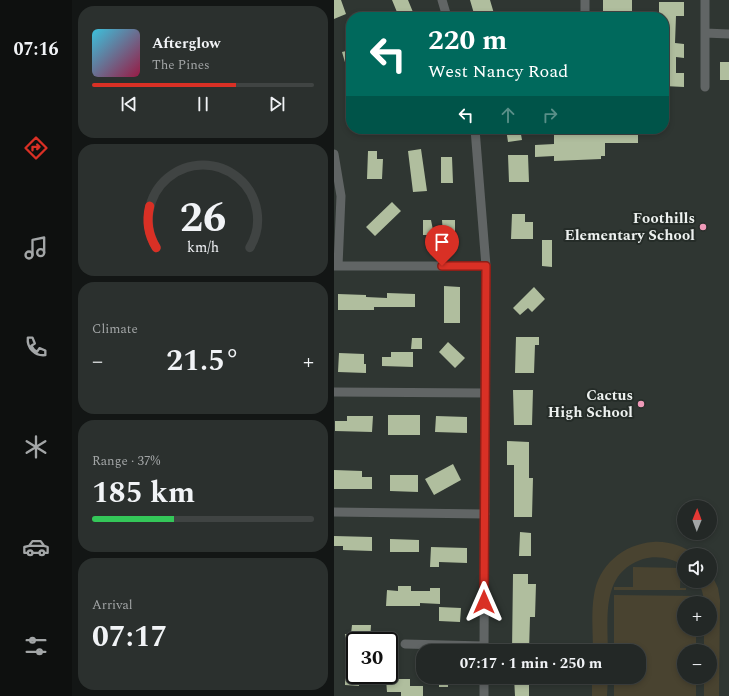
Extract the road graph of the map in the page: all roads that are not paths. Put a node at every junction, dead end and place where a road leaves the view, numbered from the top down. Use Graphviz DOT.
graph roads {
  1 [pos="442,0"];
  2 [pos="584,0"];
  3 [pos="705,0"];
  4 [pos="445,12"];
  5 [pos="584,12"];
  6 [pos="705,33"];
  7 [pos="729,34"];
  8 [pos="705,87"];
  9 [pos="475,134"];
  10 [pos="334,154"];
  11 [pos="336,266"];
  12 [pos="486,266"];
  13 [pos="334,392"];
  14 [pos="485,393"];
  15 [pos="334,512"];
  16 [pos="485,514"];
  17 [pos="405,644"];
  18 [pos="484,644"];
  19 [pos="416,645"];
  20 [pos="484,684"];
  21 [pos="484,696"];
  1 -- 4 [label="street"];
  2 -- 5 [label="street"];
  3 -- 6 [label="street"];
  6 -- 7 [label="street"];
  6 -- 8 [label="street"];
  9 -- 12 [label="street"];
  10 -- 11 [label="street"];
  11 -- 12 [label="street"];
  12 -- 14 [label="street"];
  13 -- 14 [label="street"];
  14 -- 16 [label="street"];
  15 -- 16 [label="street"];
  16 -- 18 [label="street"];
  17 -- 19 [label="street"];
  20 -- 21 [label="street"];
}
